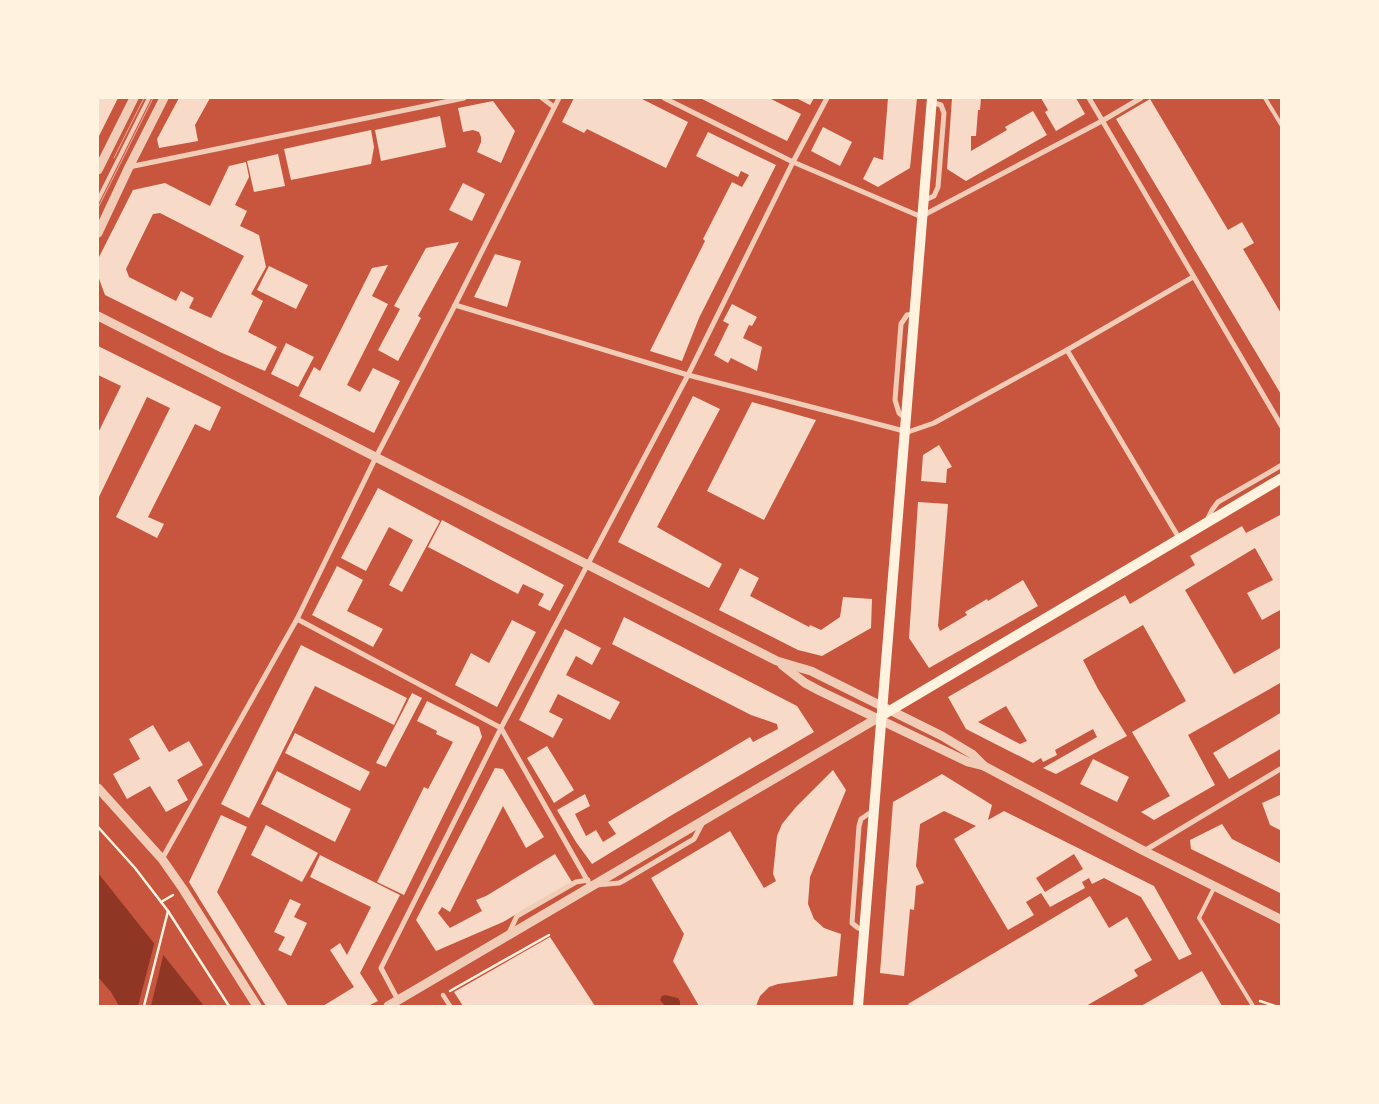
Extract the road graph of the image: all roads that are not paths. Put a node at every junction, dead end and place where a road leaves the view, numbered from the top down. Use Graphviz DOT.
graph roads {
  1 [pos="134,98"];
  2 [pos="149,98"];
  3 [pos="164,98"];
  4 [pos="464,98"];
  5 [pos="542,98"];
  6 [pos="559,98"];
  7 [pos="664,98"];
  8 [pos="827,98"];
  9 [pos="1089,98"];
  10 [pos="1141,98"];
  11 [pos="1265,98"];
  12 [pos="932,100"];
  13 [pos="554,107"];
  14 [pos="1102,122"];
  15 [pos="1282,126"];
  16 [pos="793,162"];
  17 [pos="129,167"];
  18 [pos="98,170"];
  19 [pos="98,200"];
  20 [pos="922,201"];
  21 [pos="921,215"];
  22 [pos="98,234"];
  23 [pos="1193,277"];
  24 [pos="455,305"];
  25 [pos="98,316"];
  26 [pos="1067,350"];
  27 [pos="688,375"];
  28 [pos="1282,427"];
  29 [pos="904,431"];
  30 [pos="376,457"];
  31 [pos="1282,465"];
  32 [pos="1282,478"];
  33 [pos="1206,522"];
  34 [pos="1179,538"];
  35 [pos="587,565"];
  36 [pos="297,619"];
  37 [pos="777,661"];
  38 [pos="882,714"];
  39 [pos="501,728"];
  40 [pos="1282,768"];
  41 [pos="98,788"];
  42 [pos="1144,851"];
  43 [pos="162,859"];
  44 [pos="594,884"];
  45 [pos="1215,886"];
  46 [pos="1282,920"];
  47 [pos="507,937"];
  48 [pos="443,994"];
  49 [pos="398,1000"];
  50 [pos="257,1006"];
  51 [pos="388,1006"];
  52 [pos="450,1006"];
  53 [pos="858,1006"];
  54 [pos="1252,1006"];
  1 -- 18 [label="street"];
  2 -- 19 [label="lane"];
  3 -- 17 [label="street"];
  4 -- 17 [label="street"];
  5 -- 13 [label="street"];
  6 -- 13 [label="street"];
  7 -- 16 [label="street"];
  8 -- 16 [label="street"];
  9 -- 14 [label="street"];
  10 -- 14 [label="street"];
  11 -- 15 [label="lane"];
  12 -- 20 [label="main road"];
  12 -- 20 [label="street"];
  13 -- 24 [label="street"];
  14 -- 21 [label="street"];
  14 -- 23 [label="street"];
  16 -- 21 [label="street"];
  16 -- 27 [label="street"];
  17 -- 22 [label="street"];
  20 -- 21 [label="main road"];
  21 -- 29 [label="main road"];
  23 -- 26 [label="street"];
  23 -- 28 [label="street"];
  24 -- 27 [label="street"];
  24 -- 30 [label="street"];
  25 -- 30 [label="street"];
  26 -- 29 [label="street"];
  26 -- 34 [label="street"];
  27 -- 29 [label="street"];
  27 -- 35 [label="street"];
  29 -- 38 [label="main road"];
  30 -- 35 [label="street"];
  30 -- 36 [label="street"];
  31 -- 33 [label="street"];
  32 -- 33 [label="main road"];
  33 -- 34 [label="main road"];
  34 -- 38 [label="main road"];
  35 -- 37 [label="street"];
  35 -- 39 [label="street"];
  36 -- 39 [label="street"];
  36 -- 43 [label="street"];
  37 -- 38 [label="street"];
  37 -- 38 [label="street"];
  38 -- 42 [label="street"];
  38 -- 44 [label="street"];
  38 -- 53 [label="main road"];
  39 -- 44 [label="street"];
  39 -- 49 [label="street"];
  40 -- 42 [label="street"];
  41 -- 43 [label="street"];
  42 -- 45 [label="street"];
  43 -- 50 [label="street"];
  44 -- 47 [label="street"];
  44 -- 47 [label="street"];
  45 -- 46 [label="street"];
  45 -- 54 [label="lane"];
  47 -- 49 [label="street"];
  48 -- 52 [label="street"];
  49 -- 51 [label="street"];
}
